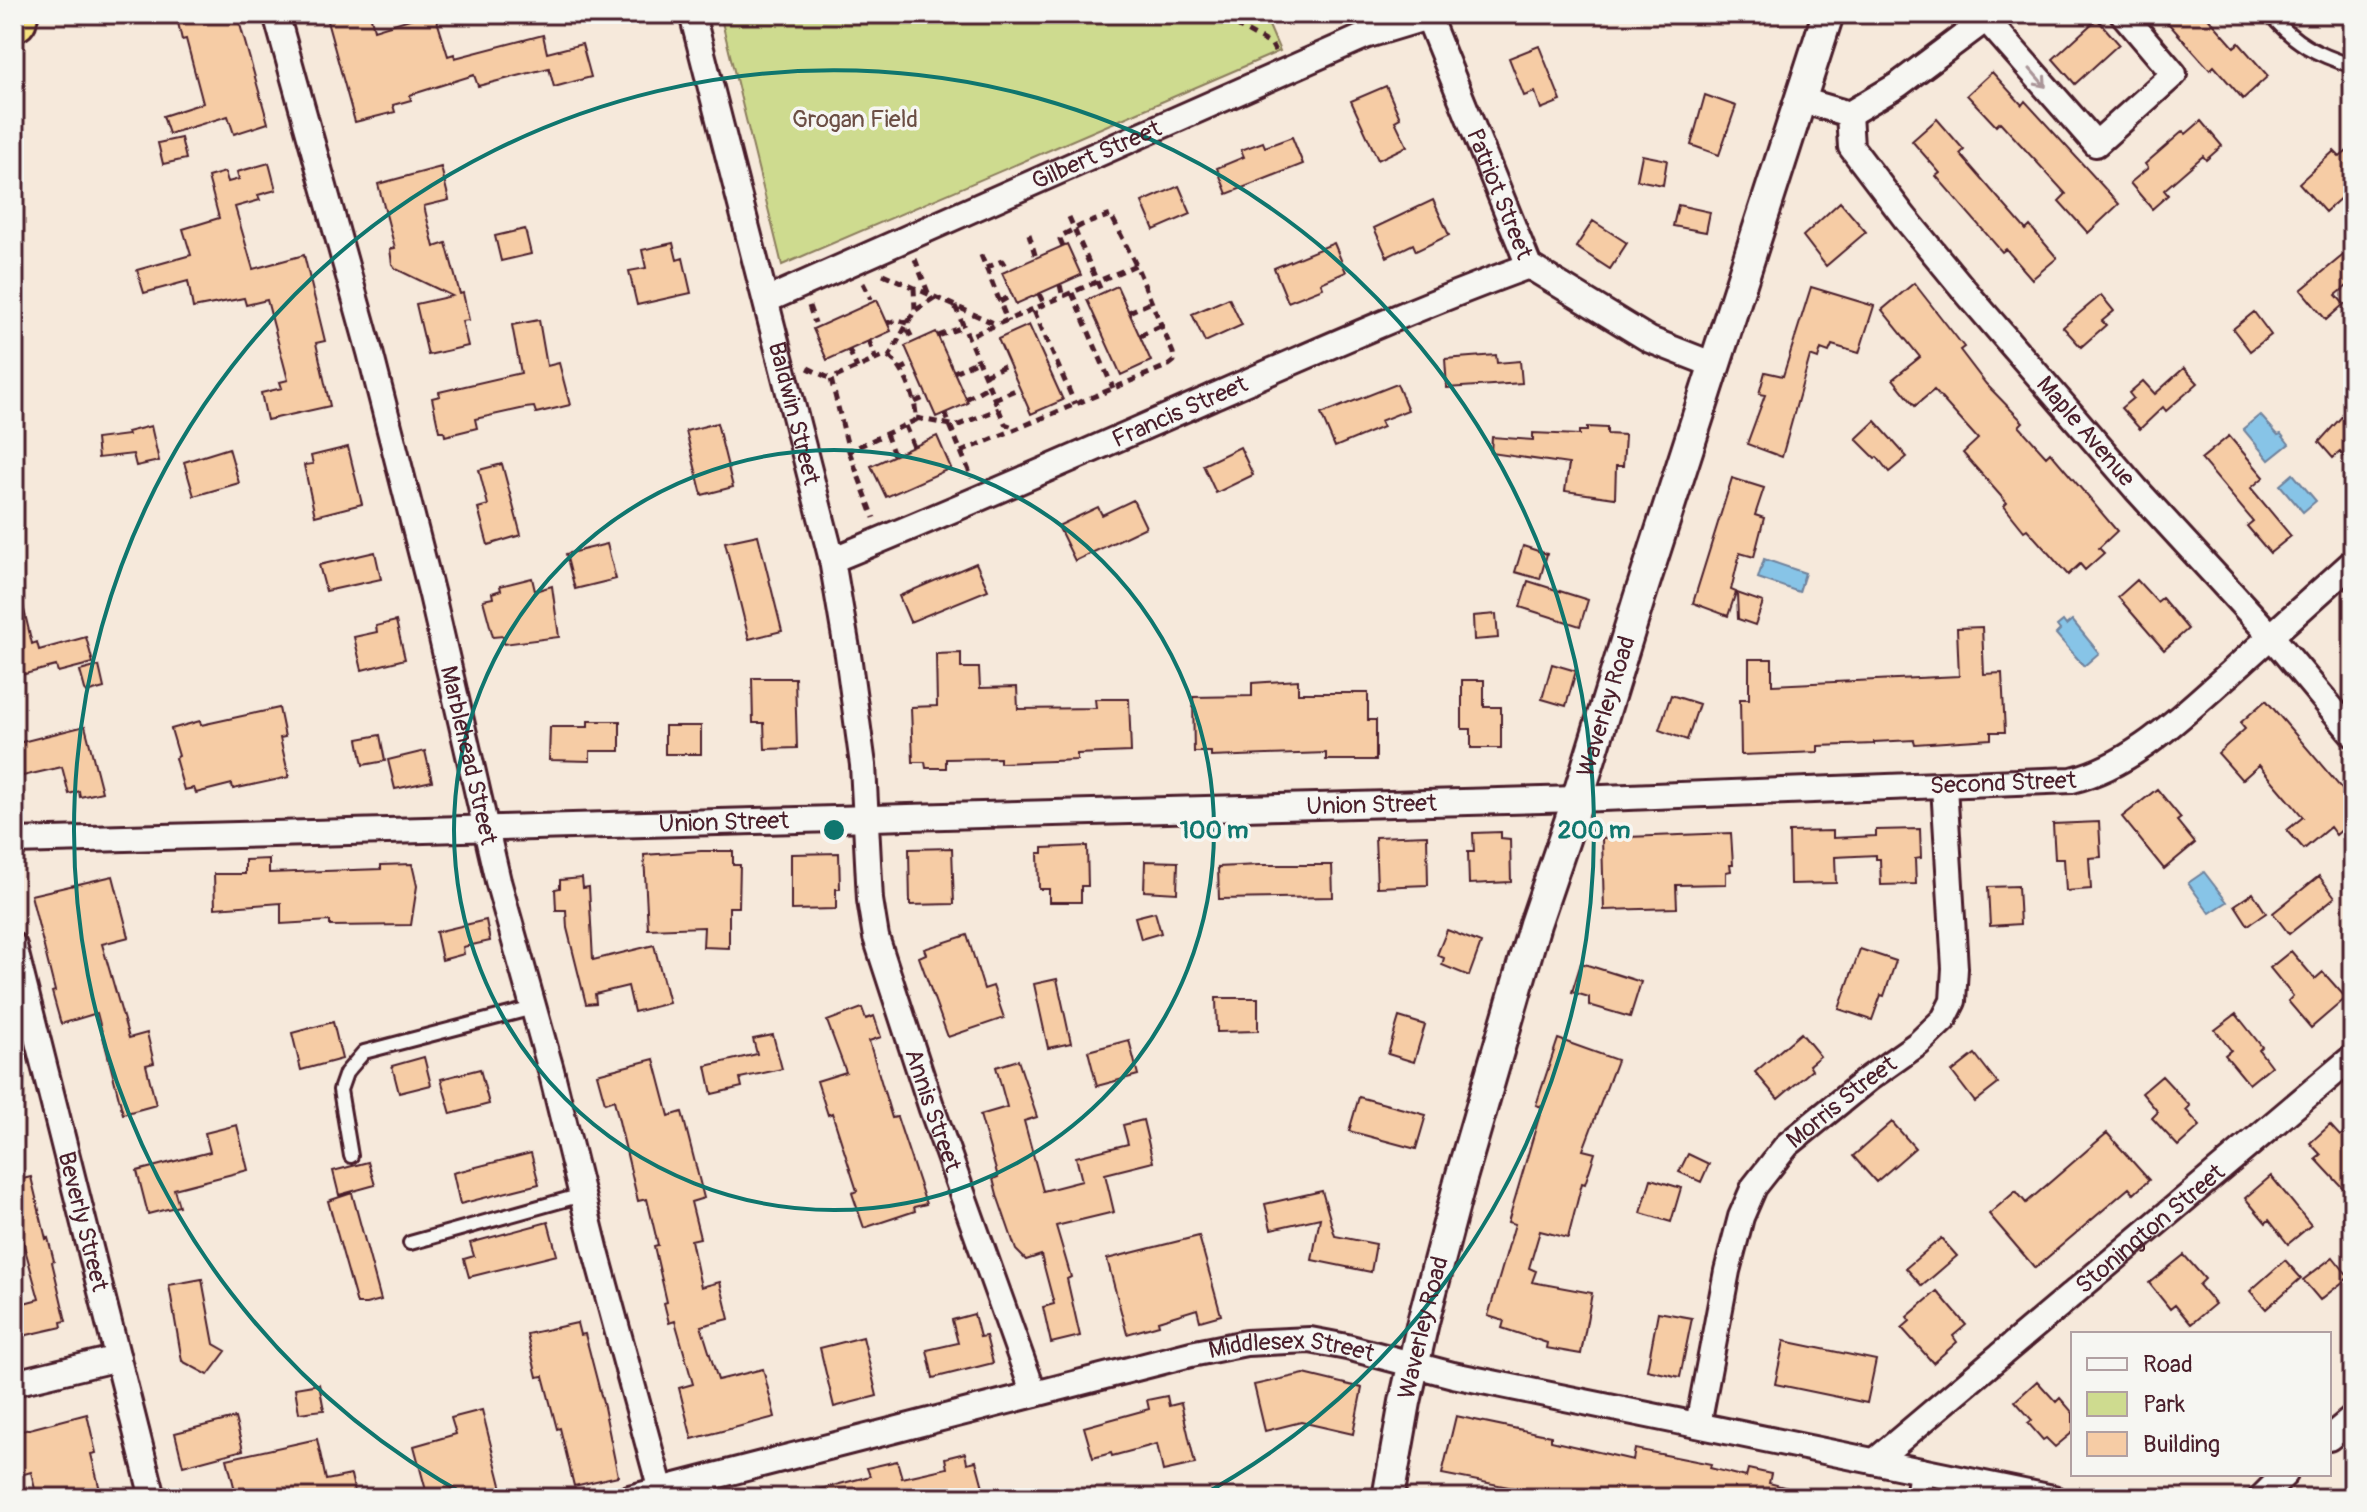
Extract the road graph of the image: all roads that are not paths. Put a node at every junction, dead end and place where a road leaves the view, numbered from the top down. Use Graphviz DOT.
graph roads {
  1 [pos="276,14"];
  2 [pos="692,14"];
  3 [pos="1828,14"];
  4 [pos="2123,14"];
  5 [pos="2270,14"];
  6 [pos="1427,16"];
  7 [pos="1990,16"];
  8 [pos="2353,66"];
  9 [pos="1801,100"];
  10 [pos="1849,114"];
  11 [pos="1529,266"];
  12 [pos="767,300"];
  13 [pos="1714,365"];
  14 [pos="832,560"];
  15 [pos="2353,562"];
  16 [pos="2271,636"];
  17 [pos="2353,734"];
  18 [pos="1944,786"];
  19 [pos="1577,799"];
  20 [pos="867,818"];
  21 [pos="487,828"];
  22 [pos="14,841"];
  23 [pos="14,946"];
  24 [pos="533,1008"];
  25 [pos="2353,1057"];
  26 [pos="351,1156"];
  27 [pos="582,1195"];
  28 [pos="410,1243"];
  29 [pos="118,1358"];
  30 [pos="1413,1364"];
  31 [pos="14,1383"];
  32 [pos="1034,1394"];
  33 [pos="2353,1418"];
  34 [pos="1698,1425"];
  35 [pos="2331,1436"];
  36 [pos="1875,1461"];
  37 [pos="1922,1471"];
  38 [pos="2283,1476"];
  39 [pos="662,1494"];
  40 [pos="153,1498"];
  41 [pos="629,1498"];
  42 [pos="1388,1498"];
  43 [pos="1918,1498"];
  44 [pos="2053,1498"];
  45 [pos="2261,1498"];
  1 -- 21 [label="street, Marblehead Street"];
  2 -- 12 [label="street, Baldwin Street"];
  3 -- 9 [label="street, Waverley Road"];
  7 -- 4 [label="street, one-way"];
  5 -- 8 [label="lane"];
  6 -- 11 [label="street, Patriot Street"];
  6 -- 12 [label="street, Gilbert Street"];
  7 -- 10 [label="street"];
  9 -- 10 [label="street"];
  9 -- 13 [label="street, Waverley Road"];
  10 -- 16 [label="street, Maple Avenue"];
  11 -- 13 [label="street, Patriot Street"];
  11 -- 14 [label="street, Francis Street"];
  12 -- 14 [label="street, Baldwin Street"];
  13 -- 19 [label="street, Waverley Road"];
  14 -- 20 [label="street, Baldwin Street"];
  15 -- 16 [label="street, Second Street"];
  16 -- 17 [label="street, Maple Avenue"];
  16 -- 18 [label="street, Second Street"];
  18 -- 19 [label="street, Second Street"];
  18 -- 34 [label="street, Morris Street"];
  19 -- 20 [label="street, Union Street"];
  19 -- 30 [label="street, Waverley Road"];
  20 -- 21 [label="street, Union Street"];
  20 -- 32 [label="street, Annis Street"];
  21 -- 22 [label="street, Union Street"];
  21 -- 24 [label="street, Marblehead Street"];
  23 -- 29 [label="street, Beverly Street"];
  24 -- 26 [label="lane"];
  24 -- 27 [label="street, Marblehead Street"];
  25 -- 36 [label="street, Stonington Street"];
  27 -- 28 [label="lane"];
  27 -- 39 [label="street, Marblehead Street"];
  29 -- 31 [label="street"];
  29 -- 40 [label="street, Beverly Street"];
  30 -- 32 [label="street, Middlesex Street"];
  30 -- 34 [label="street, Middlesex Street"];
  30 -- 42 [label="street, Waverley Road"];
  32 -- 39 [label="street, Middlesex Street"];
  33 -- 35 [label="street"];
  34 -- 36 [label="street, Middlesex Street"];
  36 -- 37 [label="street, Middlesex Street"];
  37 -- 43 [label="street"];
  37 -- 44 [label="street, Middlesex Street"];
  38 -- 45 [label="street"];
  39 -- 41 [label="street, Middlesex Street"];
}
